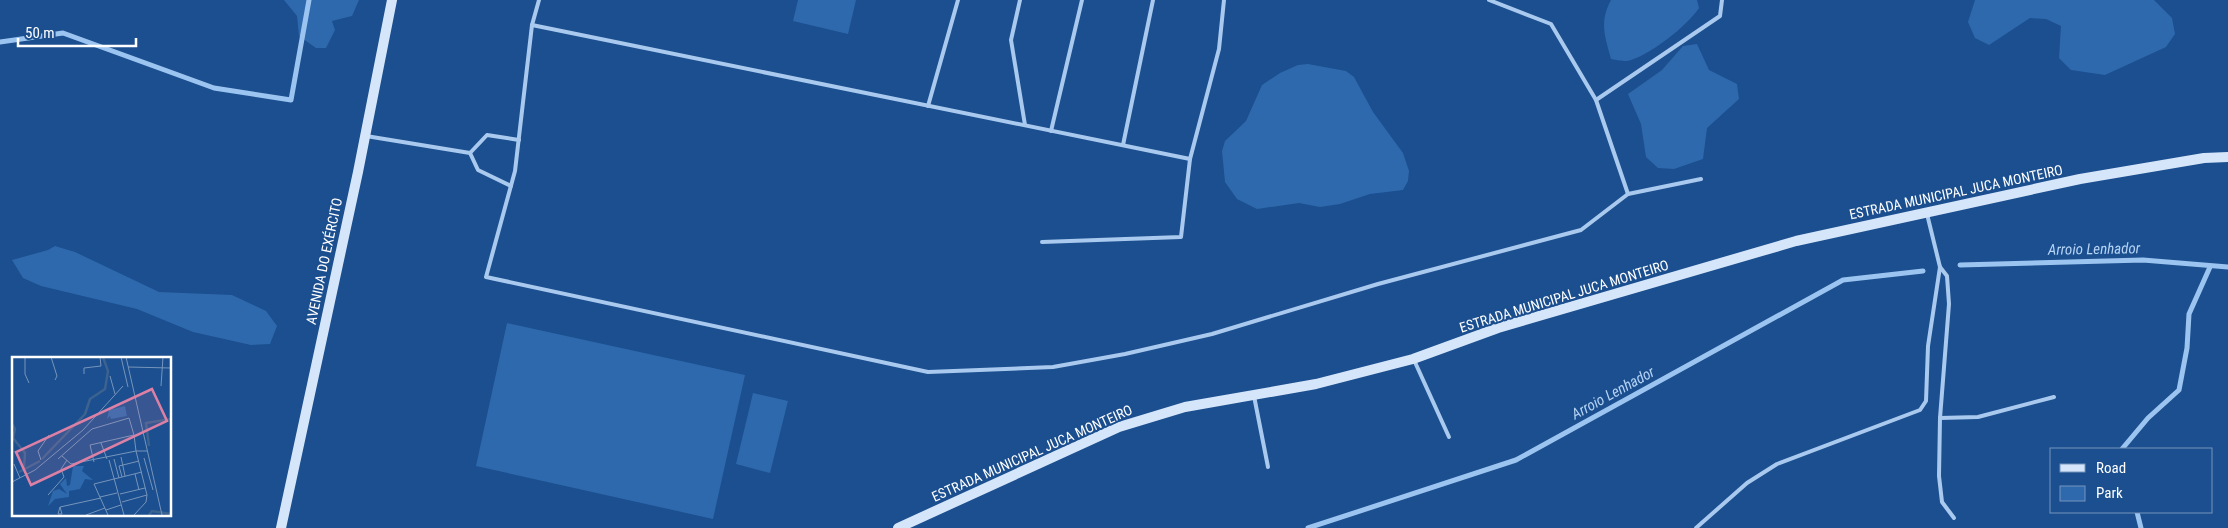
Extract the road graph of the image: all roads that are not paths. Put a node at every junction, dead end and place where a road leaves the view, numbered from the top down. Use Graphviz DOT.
graph roads {
  1 [pos="392,0"];
  2 [pos="539,0"];
  3 [pos="958,0"];
  4 [pos="1020,0"];
  5 [pos="1082,0"];
  6 [pos="1153,0"];
  7 [pos="1224,0"];
  8 [pos="1489,0"];
  9 [pos="1722,0"];
  10 [pos="532,25"];
  11 [pos="1596,100"];
  12 [pos="928,106"];
  13 [pos="1025,126"];
  14 [pos="1051,131"];
  15 [pos="364,136"];
  16 [pos="519,140"];
  17 [pos="1123,146"];
  18 [pos="470,153"];
  19 [pos="2228,157"];
  20 [pos="1190,159"];
  21 [pos="1701,180"];
  22 [pos="511,186"];
  23 [pos="1628,194"];
  24 [pos="1926,212"];
  25 [pos="1042,242"];
  26 [pos="1940,267"];
  27 [pos="1414,359"];
  28 [pos="1254,396"];
  29 [pos="2054,397"];
  30 [pos="1940,418"];
  31 [pos="1449,437"];
  32 [pos="1268,468"];
  33 [pos="1954,518"];
  34 [pos="281,528"];
  35 [pos="898,528"];
  36 [pos="1696,528"];
  1 -- 15 [label="street, AVENIDA DO EXÉRCITO"];
  2 -- 10 [label="lane"];
  3 -- 12 [label="lane"];
  4 -- 13 [label="lane"];
  5 -- 14 [label="lane"];
  6 -- 17 [label="lane"];
  7 -- 20 [label="lane"];
  8 -- 11 [label="lane"];
  9 -- 11 [label="lane"];
  10 -- 12 [label="lane"];
  10 -- 16 [label="lane"];
  11 -- 23 [label="lane"];
  12 -- 13 [label="lane"];
  13 -- 14 [label="lane"];
  14 -- 17 [label="lane"];
  15 -- 18 [label="lane"];
  15 -- 34 [label="street, AVENIDA DO EXÉRCITO"];
  16 -- 18 [label="lane"];
  16 -- 22 [label="lane"];
  17 -- 20 [label="lane"];
  18 -- 22 [label="lane"];
  19 -- 24 [label="street, ESTRADA MUNICIPAL JUCA MONTEIRO"];
  20 -- 25 [label="lane"];
  21 -- 23 [label="lane"];
  22 -- 23 [label="lane"];
  24 -- 26 [label="lane"];
  24 -- 27 [label="street, ESTRADA MUNICIPAL JUCA MONTEIRO"];
  26 -- 30 [label="lane"];
  26 -- 36 [label="lane"];
  27 -- 28 [label="street, ESTRADA MUNICIPAL JUCA MONTEIRO"];
  27 -- 31 [label="lane"];
  28 -- 32 [label="lane"];
  28 -- 35 [label="street, ESTRADA MUNICIPAL JUCA MONTEIRO"];
  29 -- 30 [label="lane"];
  30 -- 33 [label="lane"];
}
